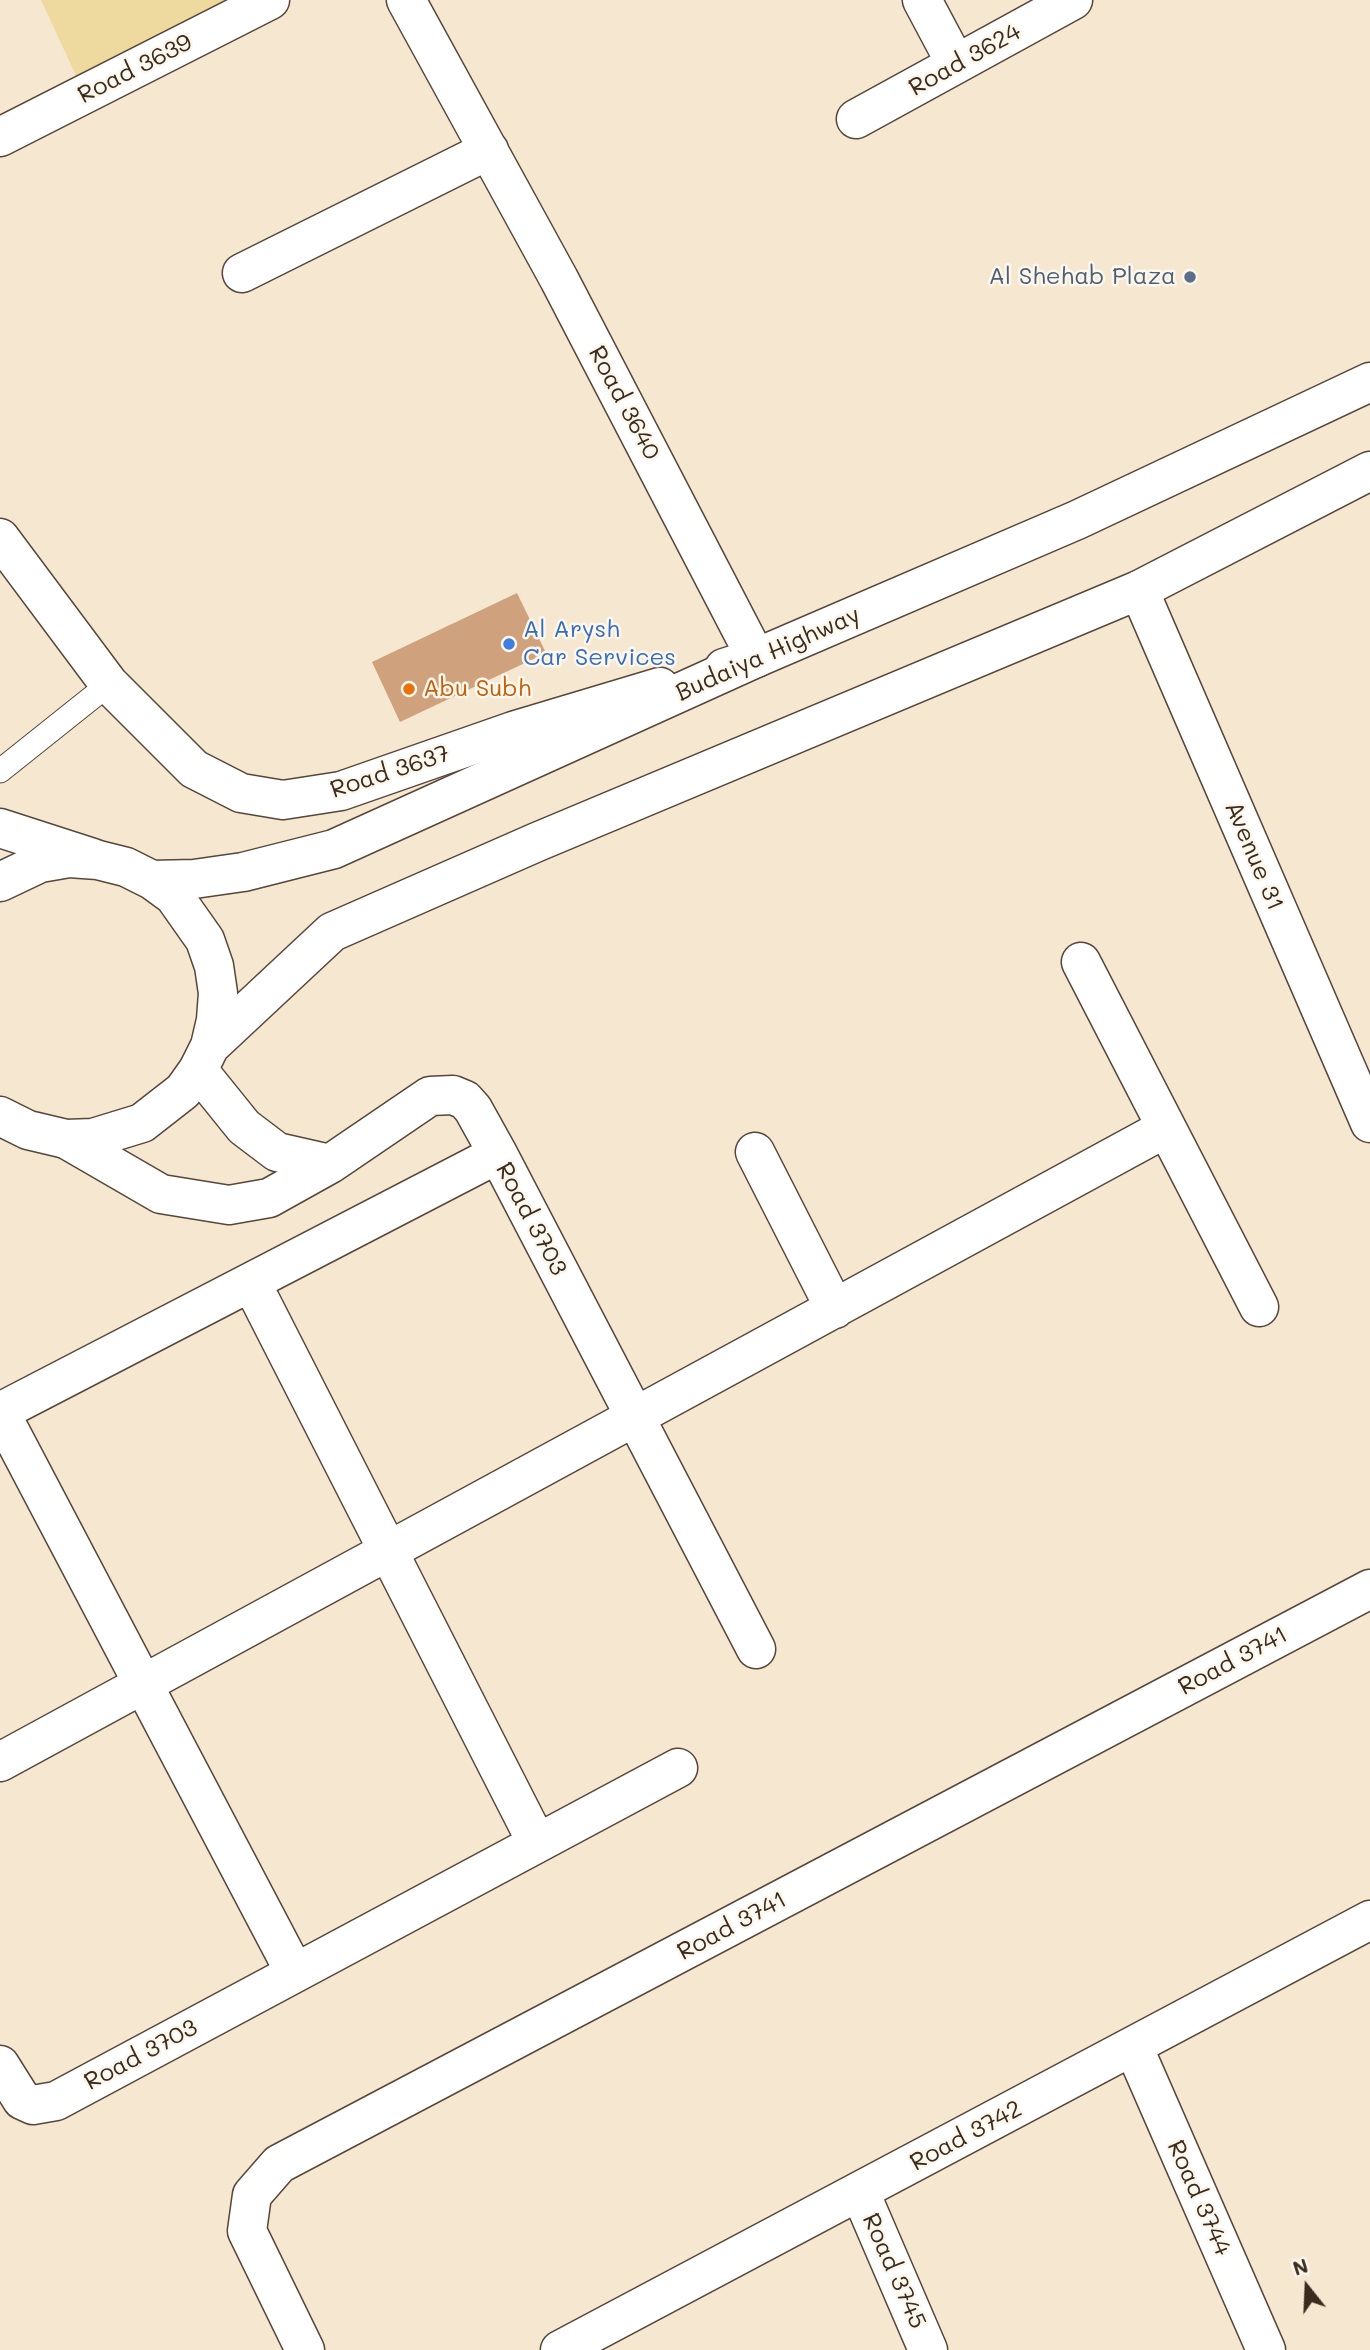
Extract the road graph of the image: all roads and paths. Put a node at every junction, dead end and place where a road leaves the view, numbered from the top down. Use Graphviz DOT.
graph roads {
  1 [pos="270,0"];
  2 [pos="406,0"];
  3 [pos="922,0"];
  4 [pos="1073,0"];
  5 [pos="956,64"];
  6 [pos="856,119"];
  7 [pos="0,137"];
  8 [pos="489,150"];
  9 [pos="242,273"];
  10 [pos="1370,382"];
  11 [pos="1370,471"];
  12 [pos="0,538"];
  13 [pos="1139,590"];
  14 [pos="757,658"];
  15 [pos="109,684"];
  16 [pos="0,771"];
  17 [pos="0,828"];
  18 [pos="98,860"];
  19 [pos="152,880"];
  20 [pos="0,883"];
  21 [pos="1081,962"];
  22 [pos="204,1058"];
  23 [pos="3,1121"];
  24 [pos="1370,1123"];
  25 [pos="1167,1128"];
  26 [pos="66,1139"];
  27 [pos="755,1152"];
  28 [pos="498,1154"];
  29 [pos="330,1164"];
  30 [pos="251,1282"];
  31 [pos="1259,1307"];
  32 [pos="835,1308"];
  33 [pos="0,1412"];
  34 [pos="635,1417"];
  35 [pos="388,1551"];
  36 [pos="1370,1589"];
  37 [pos="756,1648"];
  38 [pos="144,1685"];
  39 [pos="0,1762"];
  40 [pos="678,1768"];
  41 [pos="537,1843"];
  42 [pos="1370,1920"];
  43 [pos="295,1973"];
  44 [pos="1133,2046"];
  45 [pos="0,2065"];
  46 [pos="860,2192"];
  47 [pos="585,2344"];
  48 [pos="305,2350"];
  49 [pos="928,2350"];
  50 [pos="1266,2350"];
  1 -- 7 [label="street, Road 3639"];
  2 -- 8 [label="street, Road 3640"];
  3 -- 5 [label="street"];
  4 -- 5 [label="street, Road 3624"];
  5 -- 6 [label="street, Road 3624"];
  8 -- 9 [label="street"];
  8 -- 14 [label="street, Road 3640"];
  10 -- 14 [label="street, Budaiya Highway"];
  11 -- 13 [label="street"];
  12 -- 15 [label="street, Road 3637"];
  13 -- 22 [label="street"];
  13 -- 24 [label="street, Avenue 31"];
  14 -- 15 [label="street, Road 3637"];
  14 -- 19 [label="street, Budaiya Highway"];
  15 -- 16 [label="lane"];
  17 -- 18 [label="street"];
  18 -- 19 [label="street"];
  18 -- 20 [label="street"];
  19 -- 22 [label="street"];
  21 -- 25 [label="street"];
  22 -- 26 [label="street"];
  22 -- 29 [label="street"];
  23 -- 26 [label="street"];
  25 -- 31 [label="street"];
  25 -- 32 [label="street"];
  26 -- 29 [label="street"];
  27 -- 32 [label="street"];
  28 -- 29 [label="street"];
  28 -- 30 [label="street, Road 3703"];
  28 -- 34 [label="street, Road 3703"];
  30 -- 33 [label="street, Road 3703"];
  30 -- 35 [label="street"];
  32 -- 34 [label="street"];
  33 -- 38 [label="street, Road 3703"];
  34 -- 35 [label="street"];
  34 -- 37 [label="street, Road 3703"];
  35 -- 38 [label="street"];
  35 -- 41 [label="street"];
  36 -- 48 [label="street, Road 3741"];
  38 -- 39 [label="street"];
  38 -- 43 [label="street, Road 3703"];
  40 -- 41 [label="street, Road 3703"];
  41 -- 43 [label="street, Road 3703"];
  42 -- 44 [label="street, Road 3742"];
  43 -- 45 [label="street, Road 3703"];
  44 -- 46 [label="street, Road 3742"];
  44 -- 50 [label="street, Road 3744"];
  46 -- 47 [label="street, Road 3742"];
  46 -- 49 [label="street, Road 3745"];
}
